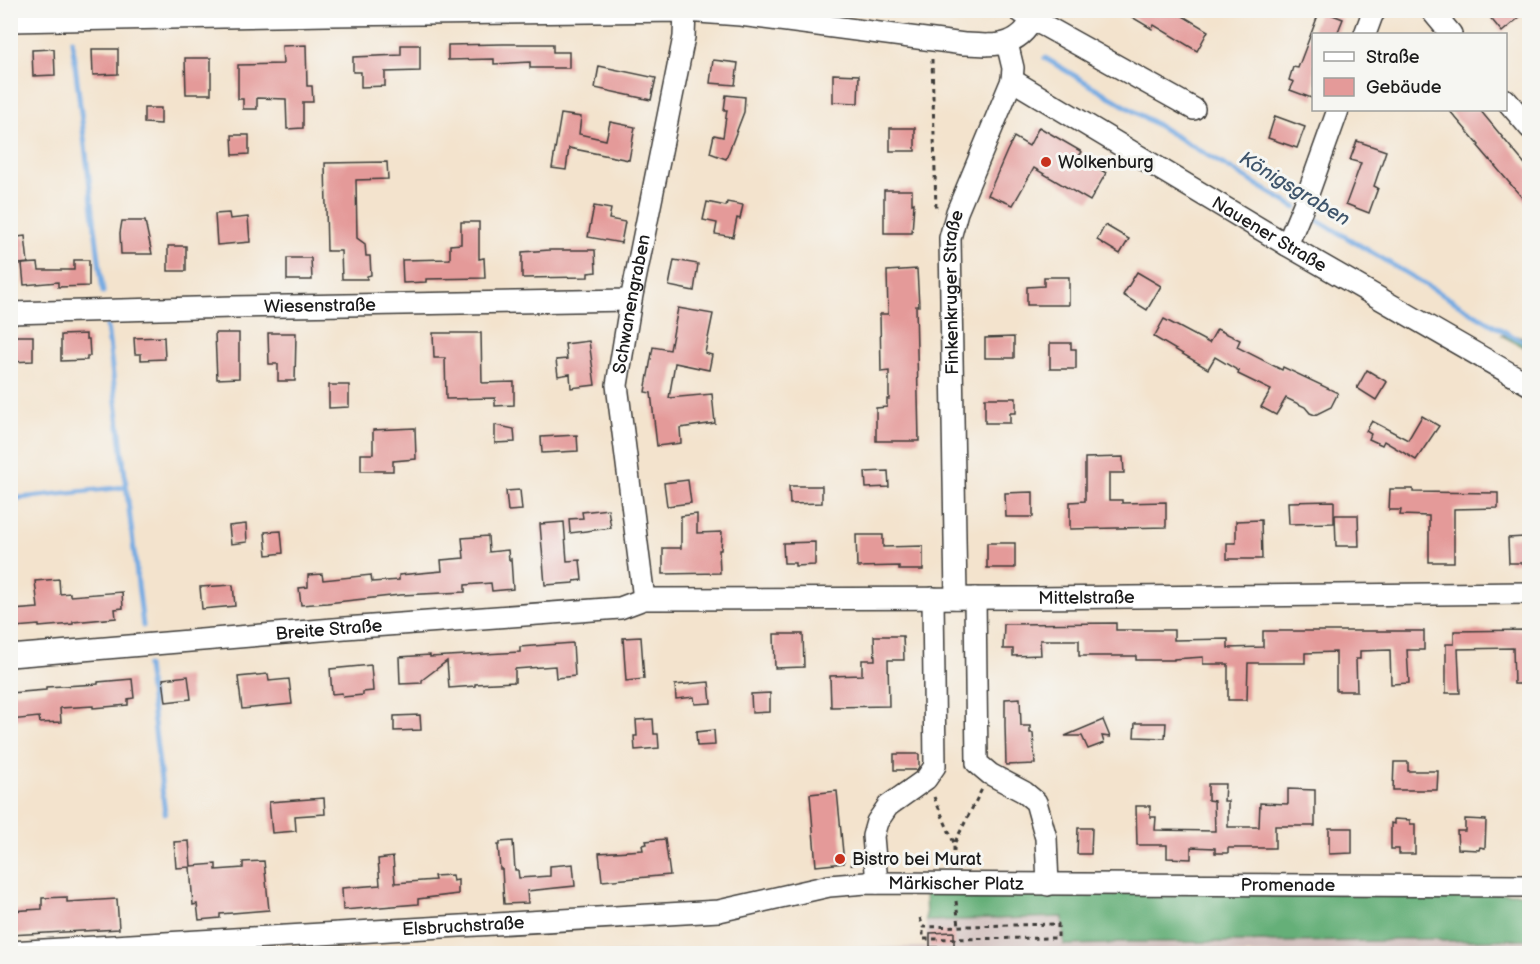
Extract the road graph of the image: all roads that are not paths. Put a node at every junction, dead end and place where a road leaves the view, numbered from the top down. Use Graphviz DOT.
graph roads {
  1 [pos="1376,10"];
  2 [pos="1431,10"];
  3 [pos="685,11"];
  4 [pos="1029,14"];
  5 [pos="62,15"];
  6 [pos="10,21"];
  7 [pos="1365,33"];
  8 [pos="1450,33"];
  9 [pos="1007,43"];
  10 [pos="1012,80"];
  11 [pos="1507,101"];
  12 [pos="1194,109"];
  13 [pos="1338,111"];
  14 [pos="1530,128"];
  15 [pos="1287,245"];
  16 [pos="631,300"];
  17 [pos="10,313"];
  18 [pos="1530,385"];
  19 [pos="1530,593"];
  20 [pos="933,598"];
  21 [pos="965,598"];
  22 [pos="644,599"];
  23 [pos="10,656"];
  24 [pos="1042,820"];
  25 [pos="877,883"];
  26 [pos="1048,885"];
  27 [pos="1530,886"];
  28 [pos="10,952"];
  1 -- 7 [label="street"];
  2 -- 8 [label="street"];
  3 -- 5 [label="street"];
  3 -- 9 [label="street"];
  3 -- 16 [label="street, Schwanengraben"];
  4 -- 9 [label="street"];
  4 -- 12 [label="street"];
  5 -- 6 [label="street"];
  9 -- 10 [label="street, Finkenkruger Straße"];
  10 -- 15 [label="street, Nauener Straße"];
  10 -- 21 [label="street, Finkenkruger Straße"];
  11 -- 14 [label="street"];
  13 -- 15 [label="street"];
  15 -- 18 [label="street, Nauener Straße"];
  16 -- 17 [label="street, Wiesenstraße"];
  16 -- 22 [label="street, Schwanengraben"];
  19 -- 21 [label="street, Mittelstraße"];
  20 -- 21 [label="street, Mittelstraße"];
  20 -- 22 [label="street, Mittelstraße"];
  20 -- 25 [label="street, Märkischer Platz"];
  21 -- 24 [label="street, Finkenkruger Straße"];
  22 -- 23 [label="street, Breite Straße"];
  24 -- 26 [label="street, Märkischer Platz"];
  25 -- 26 [label="street, Märkischer Platz"];
  25 -- 28 [label="street, Elsbruchstraße"];
  26 -- 27 [label="street, Promenade"];
}
